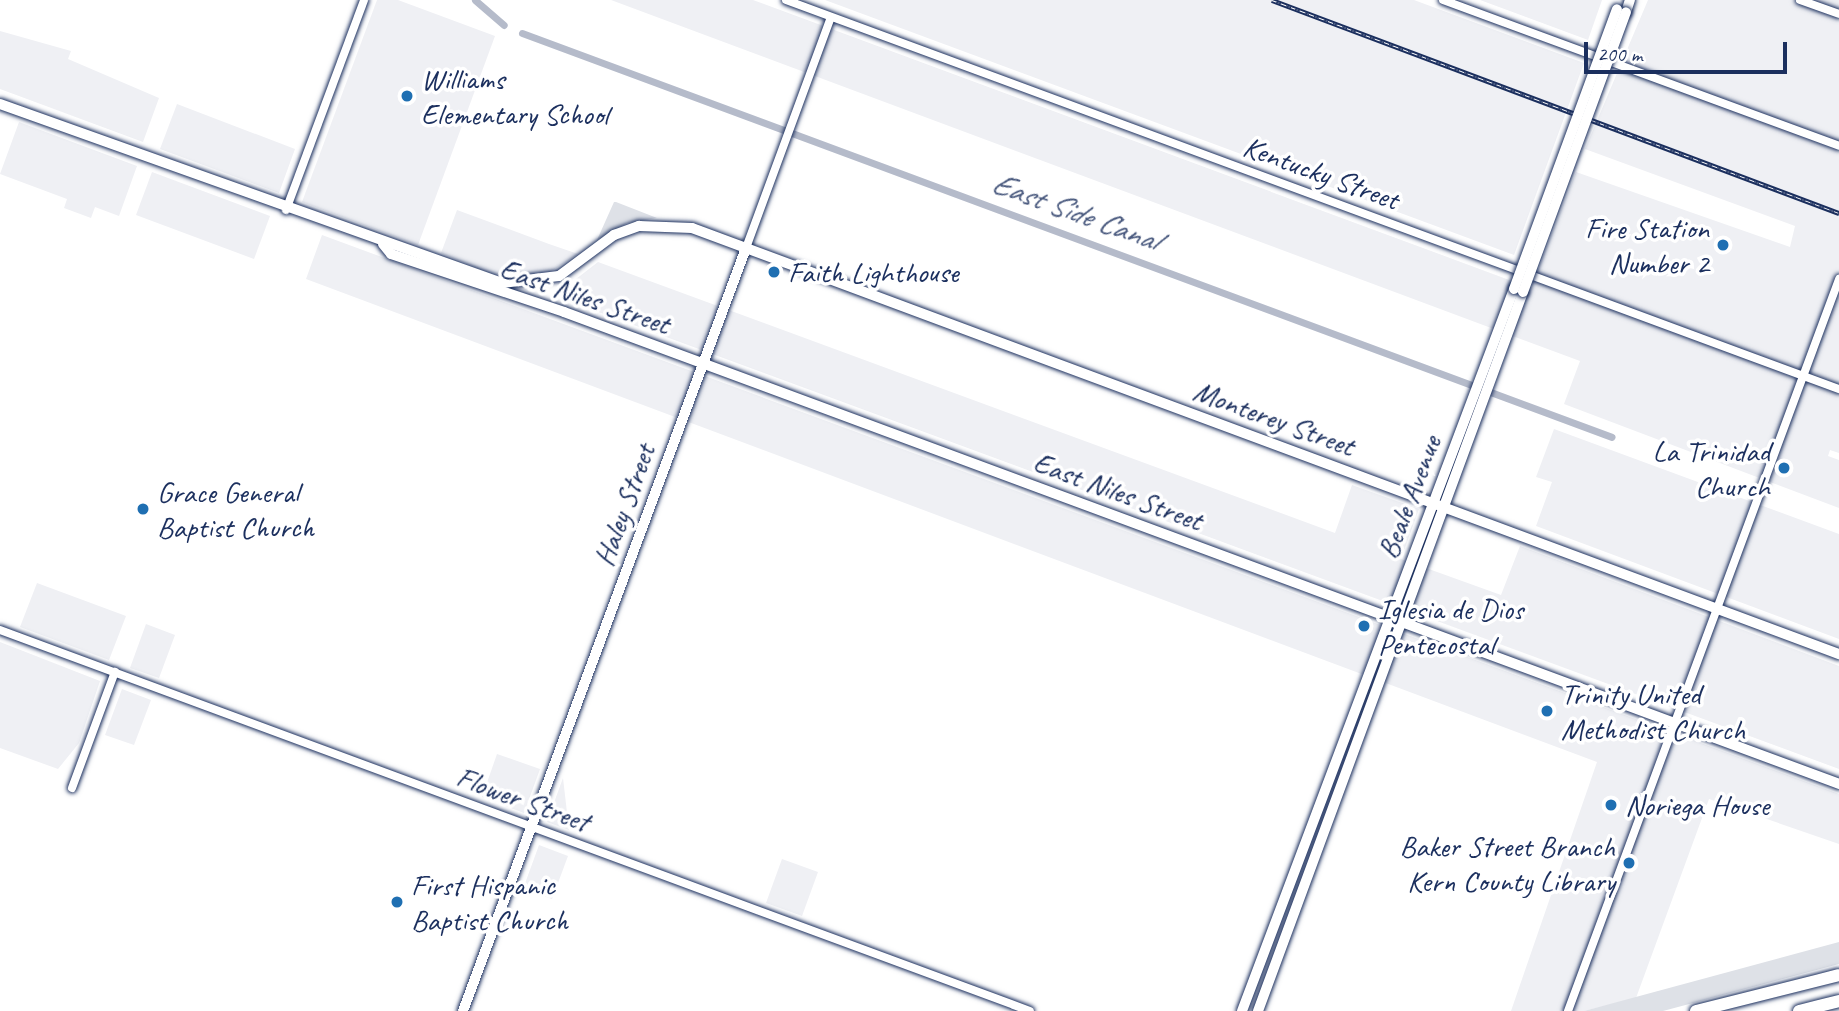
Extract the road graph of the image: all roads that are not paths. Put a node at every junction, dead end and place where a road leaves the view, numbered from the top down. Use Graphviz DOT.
graph roads {
  1 [pos="364,0"];
  2 [pos="786,0"];
  3 [pos="1443,0"];
  4 [pos="1630,0"];
  5 [pos="1800,0"];
  6 [pos="1621,7"];
  7 [pos="1839,15"];
  8 [pos="831,17"];
  9 [pos="0,104"];
  10 [pos="1839,146"];
  11 [pos="286,210"];
  12 [pos="692,228"];
  13 [pos="383,244"];
  14 [pos="746,248"];
  15 [pos="1839,279"];
  16 [pos="1518,290"];
  17 [pos="703,364"];
  18 [pos="1803,376"];
  19 [pos="1839,390"];
  20 [pos="1425,489"];
  21 [pos="1404,492"];
  22 [pos="1457,500"];
  23 [pos="1433,502"];
  24 [pos="1444,507"];
  25 [pos="1471,517"];
  26 [pos="1719,609"];
  27 [pos="1388,619"];
  28 [pos="1402,624"];
  29 [pos="0,630"];
  30 [pos="1839,654"];
  31 [pos="115,673"];
  32 [pos="1675,723"];
  33 [pos="1839,784"];
  34 [pos="72,788"];
  35 [pos="532,827"];
  36 [pos="1839,975"];
  37 [pos="1839,1000"];
  38 [pos="463,1011"];
  39 [pos="1030,1011"];
  40 [pos="1242,1011"];
  41 [pos="1258,1011"];
  42 [pos="1568,1011"];
  43 [pos="1696,1011"];
  44 [pos="1800,1011"];
  1 -- 11 [label="street"];
  2 -- 8 [label="street, Kentucky Street"];
  3 -- 10 [label="street"];
  4 -- 6 [label="main road, Beale Avenue"];
  5 -- 7 [label="street"];
  6 -- 16 [label="main road, Beale Avenue, bridge"];
  8 -- 14 [label="street, Haley Street"];
  8 -- 18 [label="street, Kentucky Street"];
  9 -- 11 [label="main road, East Niles Street"];
  11 -- 13 [label="main road, East Niles Street"];
  12 -- 13 [label="main road, East Niles Street"];
  12 -- 14 [label="main road, Monterey Street"];
  13 -- 17 [label="main road, East Niles Street"];
  14 -- 17 [label="main road, Haley Street"];
  14 -- 21 [label="main road, Monterey Street"];
  15 -- 18 [label="street"];
  16 -- 23 [label="main road, Beale Avenue"];
  16 -- 24 [label="main road, Beale Avenue"];
  17 -- 27 [label="main road, East Niles Street"];
  17 -- 35 [label="main road, Haley Street"];
  18 -- 19 [label="street, Kentucky Street"];
  18 -- 26 [label="street"];
  20 -- 21 [label="main road"];
  21 -- 23 [label="main road, Monterey Street"];
  22 -- 25 [label="main road"];
  23 -- 24 [label="main road, Monterey Street"];
  23 -- 27 [label="main road, Beale Avenue"];
  24 -- 25 [label="main road, Monterey Street"];
  24 -- 28 [label="main road, Beale Avenue"];
  25 -- 26 [label="main road, Monterey Street"];
  26 -- 30 [label="main road, Monterey Street"];
  26 -- 32 [label="street"];
  27 -- 28 [label="main road, East Niles Street"];
  27 -- 40 [label="main road, Beale Avenue"];
  28 -- 32 [label="main road, East Niles Street"];
  28 -- 41 [label="main road, Beale Avenue"];
  29 -- 31 [label="street, Flower Street"];
  31 -- 34 [label="street"];
  31 -- 35 [label="street, Flower Street"];
  32 -- 33 [label="main road, East Niles Street"];
  32 -- 42 [label="street"];
  35 -- 38 [label="main road, Haley Street"];
  35 -- 39 [label="street, Flower Street"];
  36 -- 43 [label="highway"];
  37 -- 44 [label="highway"];
}
